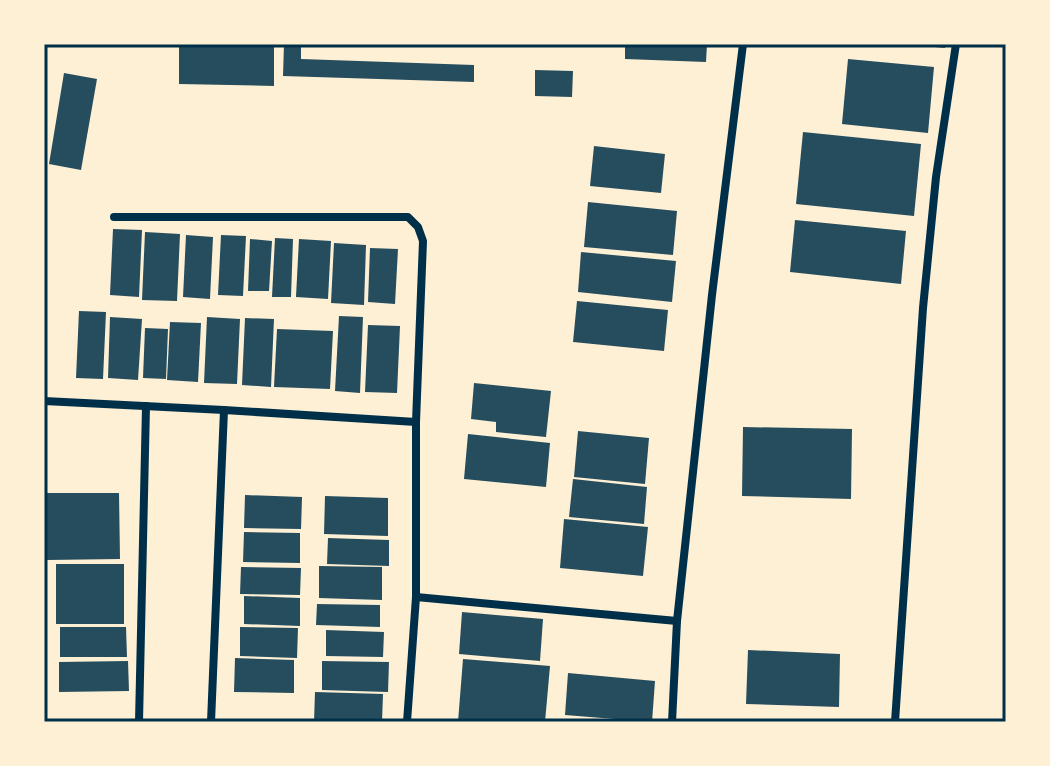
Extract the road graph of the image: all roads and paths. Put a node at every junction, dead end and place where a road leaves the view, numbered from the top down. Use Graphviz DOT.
graph roads {
  1 [pos="743,44"];
  2 [pos="956,44"];
  3 [pos="114,217"];
  4 [pos="44,401"];
  5 [pos="146,406"];
  6 [pos="224,410"];
  7 [pos="416,422"];
  8 [pos="416,597"];
  9 [pos="677,621"];
  10 [pos="139,722"];
  11 [pos="211,722"];
  12 [pos="407,722"];
  13 [pos="672,722"];
  14 [pos="895,722"];
  1 -- 9 [label="street"];
  2 -- 14 [label="street"];
  3 -- 7 [label="street"];
  4 -- 5 [label="street"];
  5 -- 6 [label="street"];
  5 -- 10 [label="street"];
  6 -- 7 [label="street"];
  6 -- 11 [label="street"];
  7 -- 8 [label="street"];
  8 -- 9 [label="street"];
  8 -- 12 [label="street"];
  9 -- 13 [label="street"];
}
